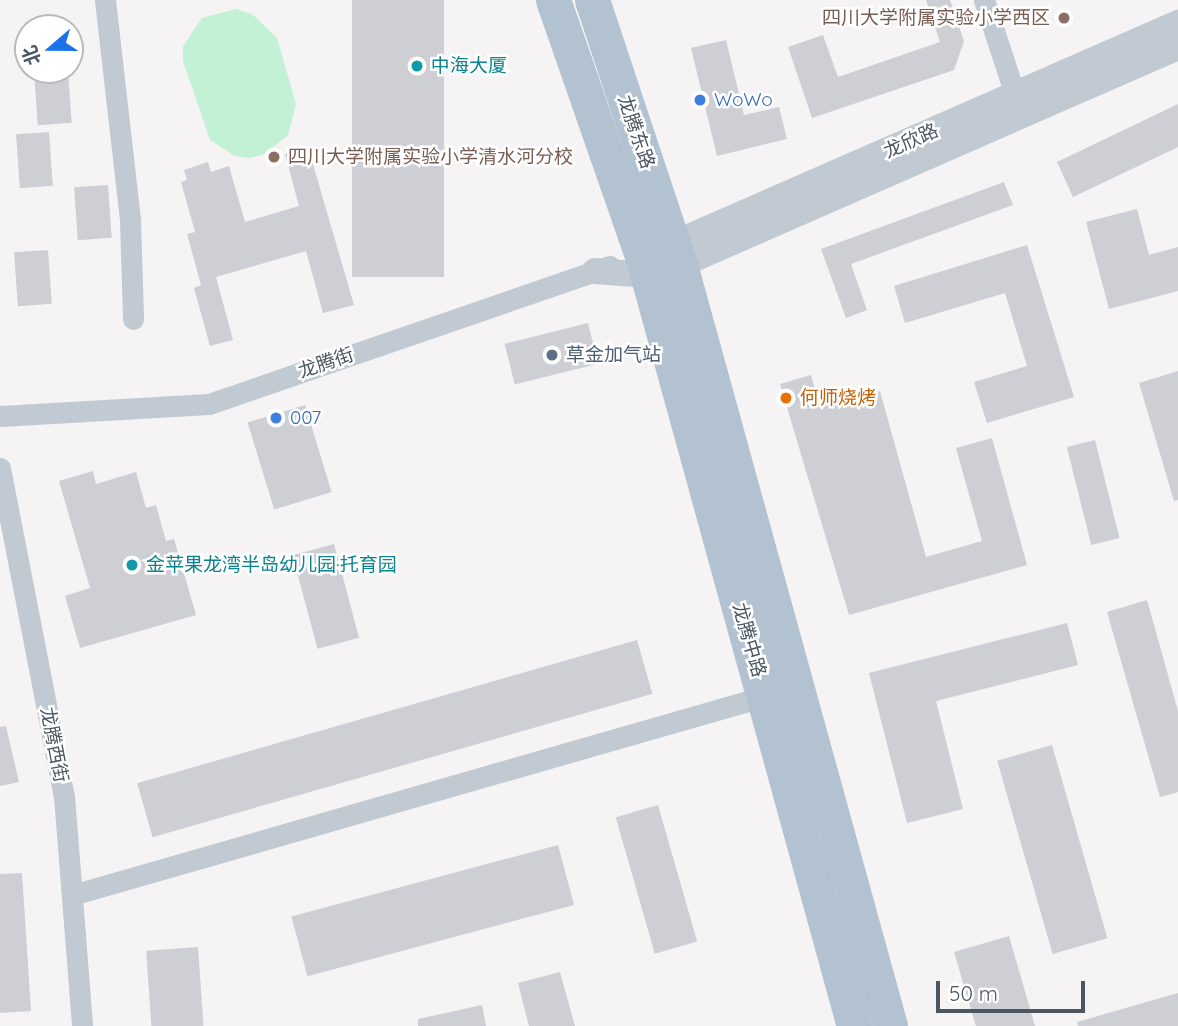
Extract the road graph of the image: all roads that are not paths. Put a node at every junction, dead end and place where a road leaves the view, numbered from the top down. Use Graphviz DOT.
graph roads {
  1 [pos="105,0"];
  2 [pos="553,0"];
  3 [pos="592,0"];
  4 [pos="984,0"];
  5 [pos="1178,23"];
  6 [pos="1178,47"];
  7 [pos="1015,95"];
  8 [pos="661,260"];
  9 [pos="595,271"];
  10 [pos="133,319"];
  11 [pos="0,416"];
  12 [pos="0,468"];
  13 [pos="765,696"];
  14 [pos="72,895"];
  15 [pos="82,1026"];
  16 [pos="854,1026"];
  17 [pos="890,1026"];
  1 -- 10 [label="street"];
  2 -- 8 [label="main road, 龙腾东路"];
  3 -- 8 [label="main road, 龙腾东路"];
  4 -- 7 [label="street"];
  5 -- 7 [label="street, 龙欣路"];
  6 -- 8 [label="street"];
  7 -- 8 [label="street, 龙欣路"];
  8 -- 9 [label="street"];
  8 -- 13 [label="main road, 龙腾中路"];
  8 -- 17 [label="main road, 龙腾中路"];
  9 -- 11 [label="street, 龙腾街"];
  12 -- 14 [label="street, 龙腾西街"];
  13 -- 14 [label="street"];
  13 -- 16 [label="main road, 龙腾中路"];
  14 -- 15 [label="street, 龙腾西街"];
}
